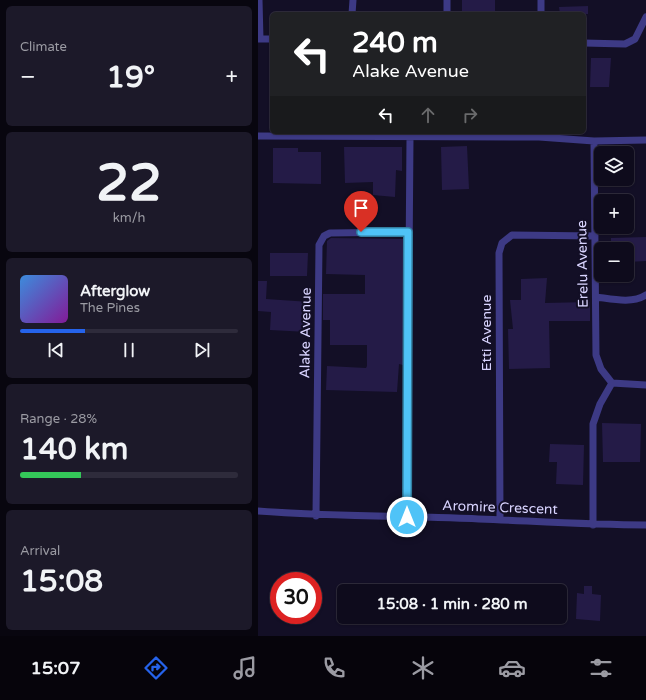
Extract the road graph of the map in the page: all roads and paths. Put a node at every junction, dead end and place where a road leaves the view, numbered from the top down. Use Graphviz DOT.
graph roads {
  1 [pos="259,0"];
  2 [pos="353,0"];
  3 [pos="447,0"];
  4 [pos="541,0"];
  5 [pos="352,12"];
  6 [pos="447,12"];
  7 [pos="541,12"];
  8 [pos="646,17"];
  9 [pos="259,39"];
  10 [pos="270,39"];
  11 [pos="586,43"];
  12 [pos="351,134"];
  13 [pos="539,135"];
  14 [pos="258,136"];
  15 [pos="410,138"];
  16 [pos="646,140"];
  17 [pos="594,141"];
  18 [pos="408,232"];
  19 [pos="595,236"];
  20 [pos="646,295"];
  21 [pos="596,297"];
  22 [pos="612,383"];
  23 [pos="646,385"];
  24 [pos="258,511"];
  25 [pos="316,516"];
  26 [pos="407,517"];
  27 [pos="500,520"];
  28 [pos="593,525"];
  29 [pos="646,525"];
  1 -- 9 [label="street"];
  2 -- 5 [label="street"];
  3 -- 6 [label="street"];
  4 -- 7 [label="street"];
  8 -- 11 [label="street"];
  9 -- 10 [label="street"];
  12 -- 14 [label="street"];
  12 -- 15 [label="street"];
  13 -- 15 [label="street"];
  13 -- 17 [label="street"];
  15 -- 18 [label="street"];
  16 -- 17 [label="street"];
  17 -- 19 [label="street, Erelu Avenue"];
  18 -- 25 [label="street, Alake Avenue"];
  18 -- 26 [label="street"];
  19 -- 21 [label="street, Erelu Avenue"];
  19 -- 27 [label="street, Etti Avenue"];
  20 -- 21 [label="street"];
  21 -- 22 [label="street, Erelu Avenue"];
  22 -- 23 [label="street"];
  22 -- 28 [label="street"];
  24 -- 25 [label="street, Aromire Crescent"];
  25 -- 26 [label="street, Aromire Crescent"];
  26 -- 27 [label="street, Aromire Crescent"];
  27 -- 28 [label="street, Aromire Crescent"];
  28 -- 29 [label="street, Aromire Crescent"];
}
